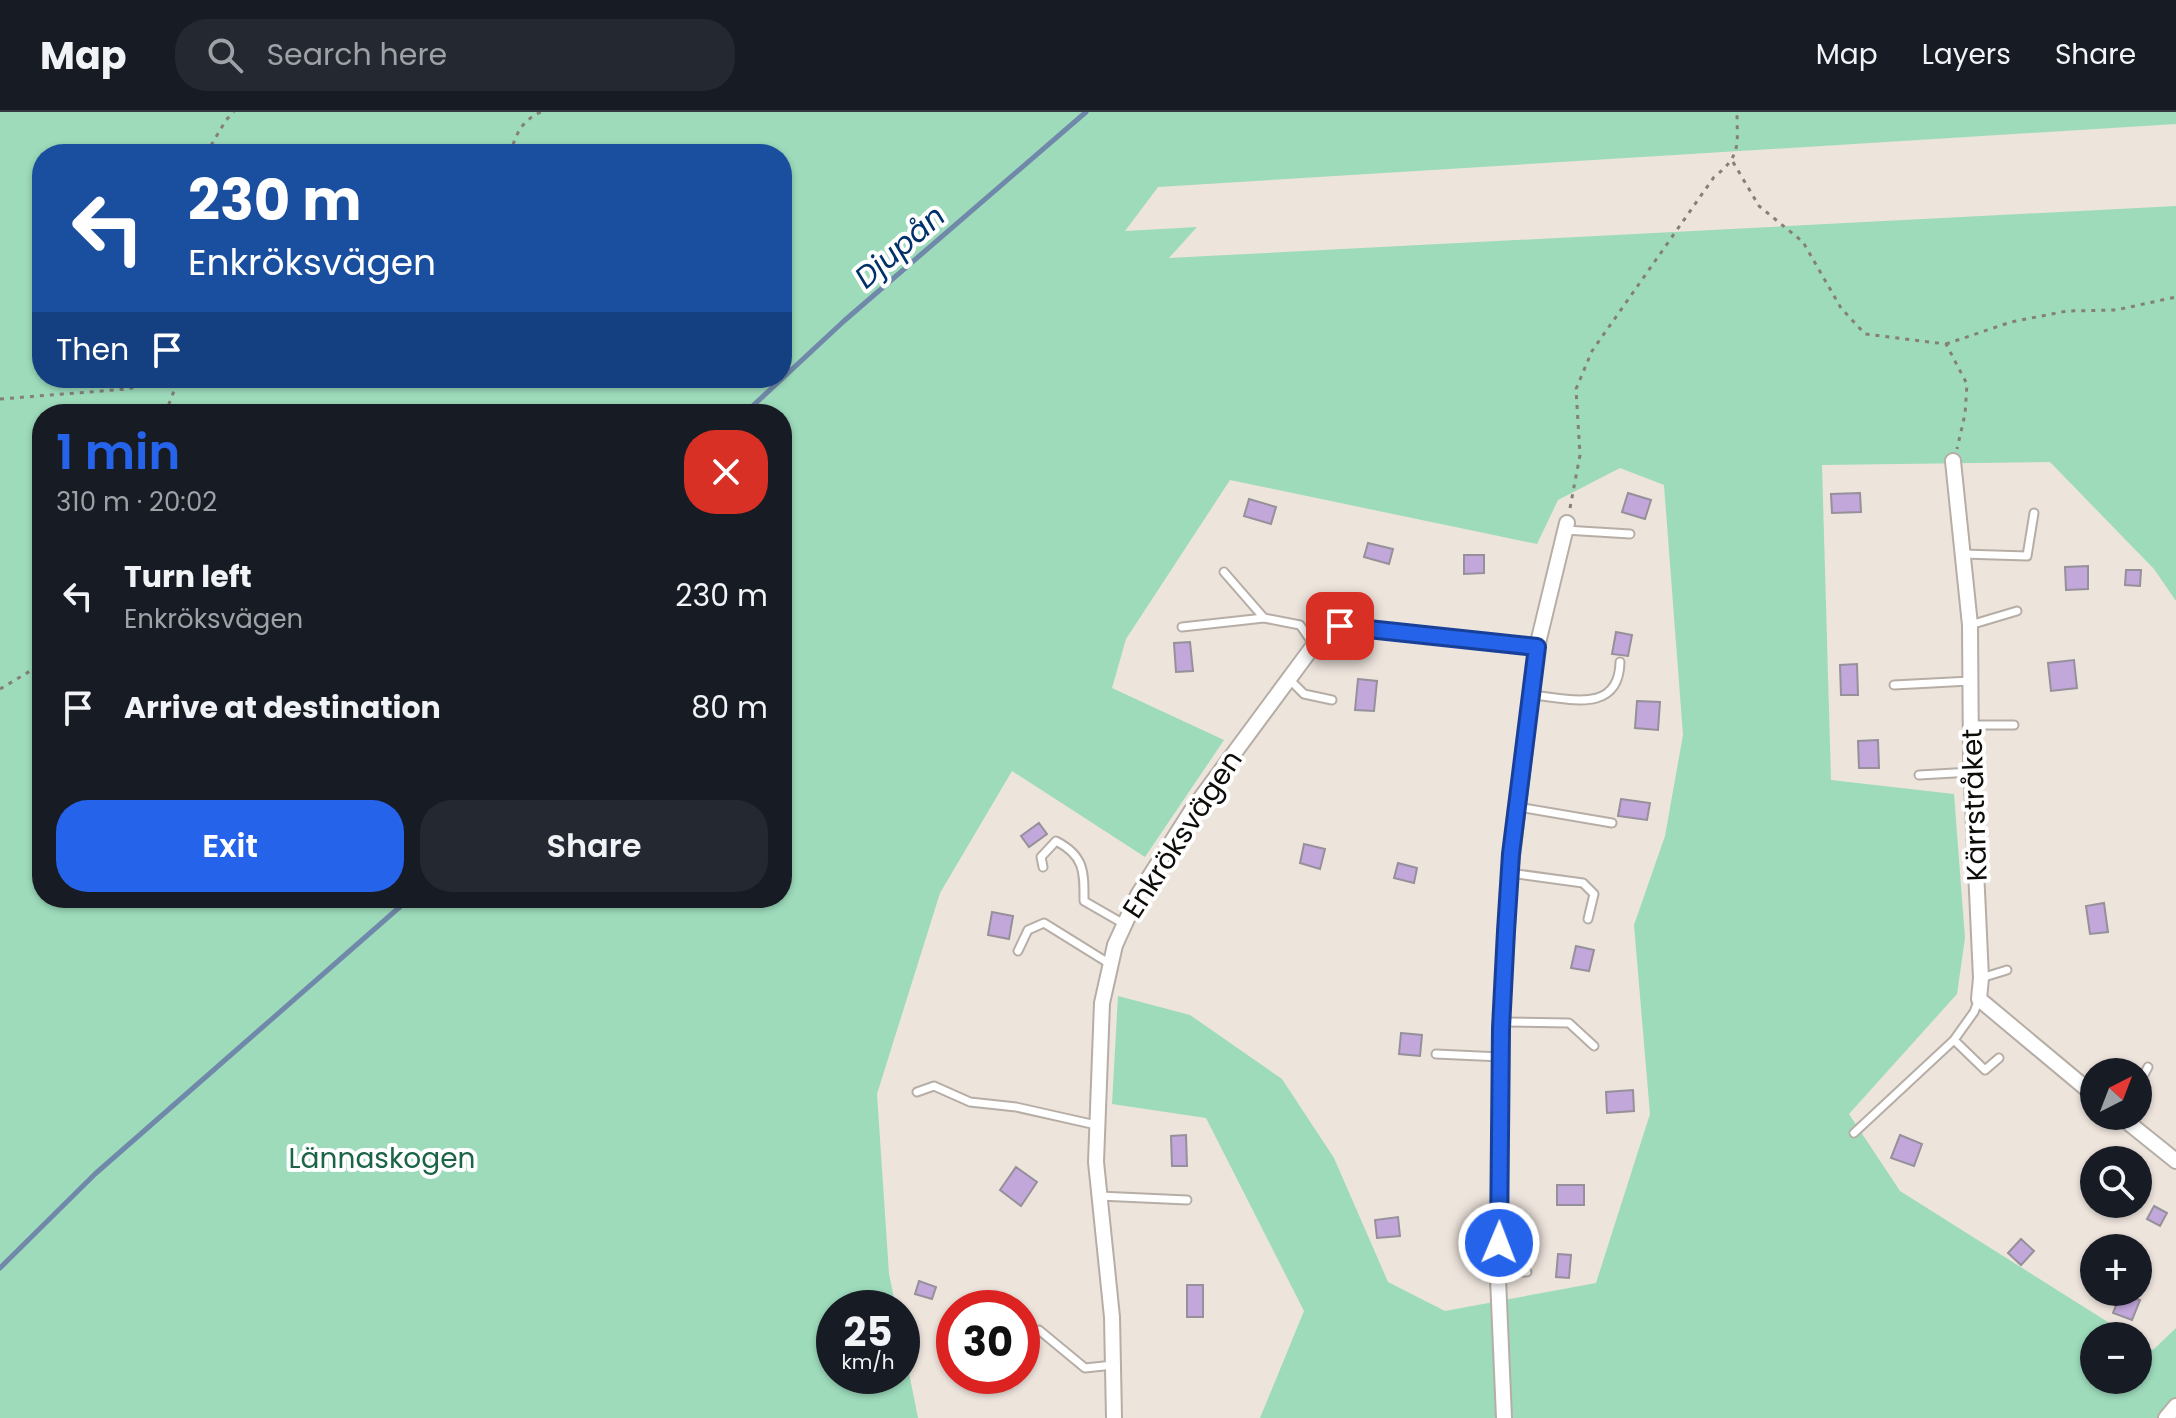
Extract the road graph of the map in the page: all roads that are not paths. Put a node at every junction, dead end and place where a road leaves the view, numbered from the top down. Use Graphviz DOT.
graph roads {
  1 [pos="1953,461"];
  2 [pos="2034,513"];
  3 [pos="1566,527"];
  4 [pos="1630,534"];
  5 [pos="1963,554"];
  6 [pos="1224,572"];
  7 [pos="2017,611"];
  8 [pos="1264,618"];
  9 [pos="1970,625"];
  10 [pos="1182,627"];
  11 [pos="1314,645"];
  12 [pos="1537,647"];
  13 [pos="1620,662"];
  14 [pos="1289,679"];
  15 [pos="1970,681"];
  16 [pos="1894,685"];
  17 [pos="1532,695"];
  18 [pos="1332,700"];
  19 [pos="1971,725"];
  20 [pos="2014,725"];
  21 [pos="1972,772"];
  22 [pos="1919,775"];
  23 [pos="1518,807"];
  24 [pos="1612,823"];
  25 [pos="1043,867"];
  26 [pos="1510,873"];
  27 [pos="1588,919"];
  28 [pos="1124,924"];
  29 [pos="1018,951"];
  30 [pos="1110,964"];
  31 [pos="2007,970"];
  32 [pos="1981,978"];
  33 [pos="1979,999"];
  34 [pos="1502,1022"];
  35 [pos="1954,1040"];
  36 [pos="1594,1046"];
  37 [pos="1436,1054"];
  38 [pos="1501,1057"];
  39 [pos="1999,1058"];
  40 [pos="2080,1083"];
  41 [pos="917,1092"];
  42 [pos="1096,1125"];
  43 [pos="2138,1130"];
  44 [pos="1854,1133"];
  45 [pos="2176,1161"];
  46 [pos="1099,1196"];
  47 [pos="1187,1200"];
  48 [pos="1527,1272"];
  49 [pos="1498,1273"];
  50 [pos="1040,1331"];
  51 [pos="1113,1365"];
  52 [pos="2176,1406"];
  53 [pos="1114,1418"];
  54 [pos="1504,1418"];
  55 [pos="2166,1418"];
  1 -- 5 [label="street, Kärrstråket"];
  2 -- 5 [label="lane"];
  3 -- 4 [label="lane"];
  3 -- 12 [label="street"];
  5 -- 9 [label="street, Kärrstråket"];
  6 -- 8 [label="lane"];
  7 -- 9 [label="lane"];
  8 -- 10 [label="lane"];
  8 -- 11 [label="lane"];
  9 -- 15 [label="street, Kärrstråket"];
  11 -- 12 [label="street, Enkröksvägen"];
  11 -- 14 [label="street, Enkröksvägen"];
  12 -- 17 [label="street"];
  13 -- 17 [label="lane"];
  14 -- 18 [label="lane"];
  14 -- 28 [label="street, Enkröksvägen"];
  15 -- 16 [label="lane"];
  15 -- 19 [label="street, Kärrstråket"];
  17 -- 23 [label="street"];
  19 -- 20 [label="lane"];
  19 -- 21 [label="street, Kärrstråket"];
  21 -- 22 [label="lane"];
  21 -- 32 [label="street, Kärrstråket"];
  23 -- 24 [label="lane"];
  23 -- 26 [label="street"];
  25 -- 28 [label="lane"];
  26 -- 27 [label="lane"];
  26 -- 34 [label="street"];
  28 -- 30 [label="street, Enkröksvägen"];
  29 -- 30 [label="lane"];
  30 -- 42 [label="street, Enkröksvägen"];
  31 -- 32 [label="lane"];
  32 -- 33 [label="street, Kärrstråket"];
  33 -- 35 [label="lane"];
  33 -- 40 [label="street"];
  34 -- 36 [label="lane"];
  34 -- 38 [label="street"];
  35 -- 39 [label="lane"];
  35 -- 44 [label="lane"];
  37 -- 38 [label="lane"];
  38 -- 49 [label="street"];
  41 -- 42 [label="lane"];
  42 -- 46 [label="street, Enkröksvägen"];
  43 -- 45 [label="street"];
  46 -- 47 [label="lane"];
  46 -- 51 [label="street, Enkröksvägen"];
  48 -- 49 [label="lane"];
  49 -- 54 [label="street"];
  50 -- 51 [label="lane"];
  51 -- 53 [label="street, Enkröksvägen"];
  52 -- 55 [label="street"];
}
